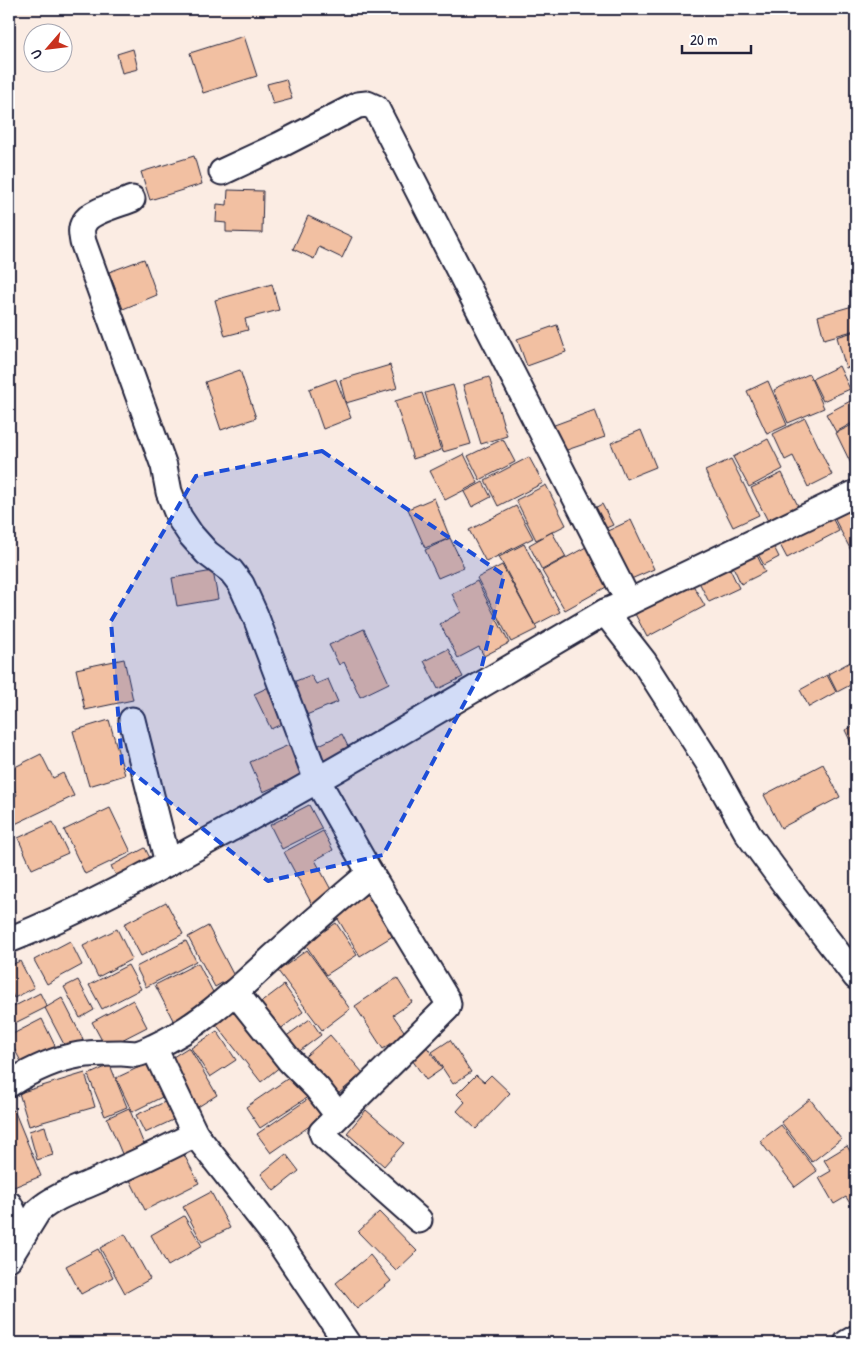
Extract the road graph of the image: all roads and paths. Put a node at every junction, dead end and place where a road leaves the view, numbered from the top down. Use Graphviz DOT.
graph roads {
  1 [pos="222,172"];
  2 [pos="132,199"];
  3 [pos="856,493"];
  4 [pos="629,602"];
  5 [pos="605,612"];
  6 [pos="132,720"];
  7 [pos="317,780"];
  8 [pos="168,863"];
  9 [pos="370,873"];
  10 [pos="9,940"];
  11 [pos="856,976"];
  12 [pos="236,992"];
  13 [pos="154,1048"];
  14 [pos="9,1084"];
  15 [pos="338,1115"];
  16 [pos="195,1134"];
  17 [pos="9,1204"];
  18 [pos="419,1220"];
  19 [pos="24,1234"];
  20 [pos="9,1258"];
  21 [pos="856,1338"];
  22 [pos="347,1343"];
  23 [pos="847,1343"];
  1 -- 4 [label="street"];
  2 -- 7 [label="street"];
  3 -- 4 [label="street"];
  4 -- 5 [label="street"];
  5 -- 7 [label="street"];
  5 -- 11 [label="street"];
  6 -- 8 [label="street"];
  7 -- 8 [label="street"];
  7 -- 9 [label="street"];
  8 -- 10 [label="street"];
  9 -- 12 [label="street"];
  9 -- 15 [label="street"];
  12 -- 13 [label="street"];
  12 -- 15 [label="street"];
  13 -- 14 [label="street"];
  13 -- 16 [label="street"];
  15 -- 18 [label="street"];
  16 -- 19 [label="street"];
  16 -- 22 [label="street"];
  17 -- 19 [label="street"];
  19 -- 20 [label="street"];
  21 -- 23 [label="street"];
}
